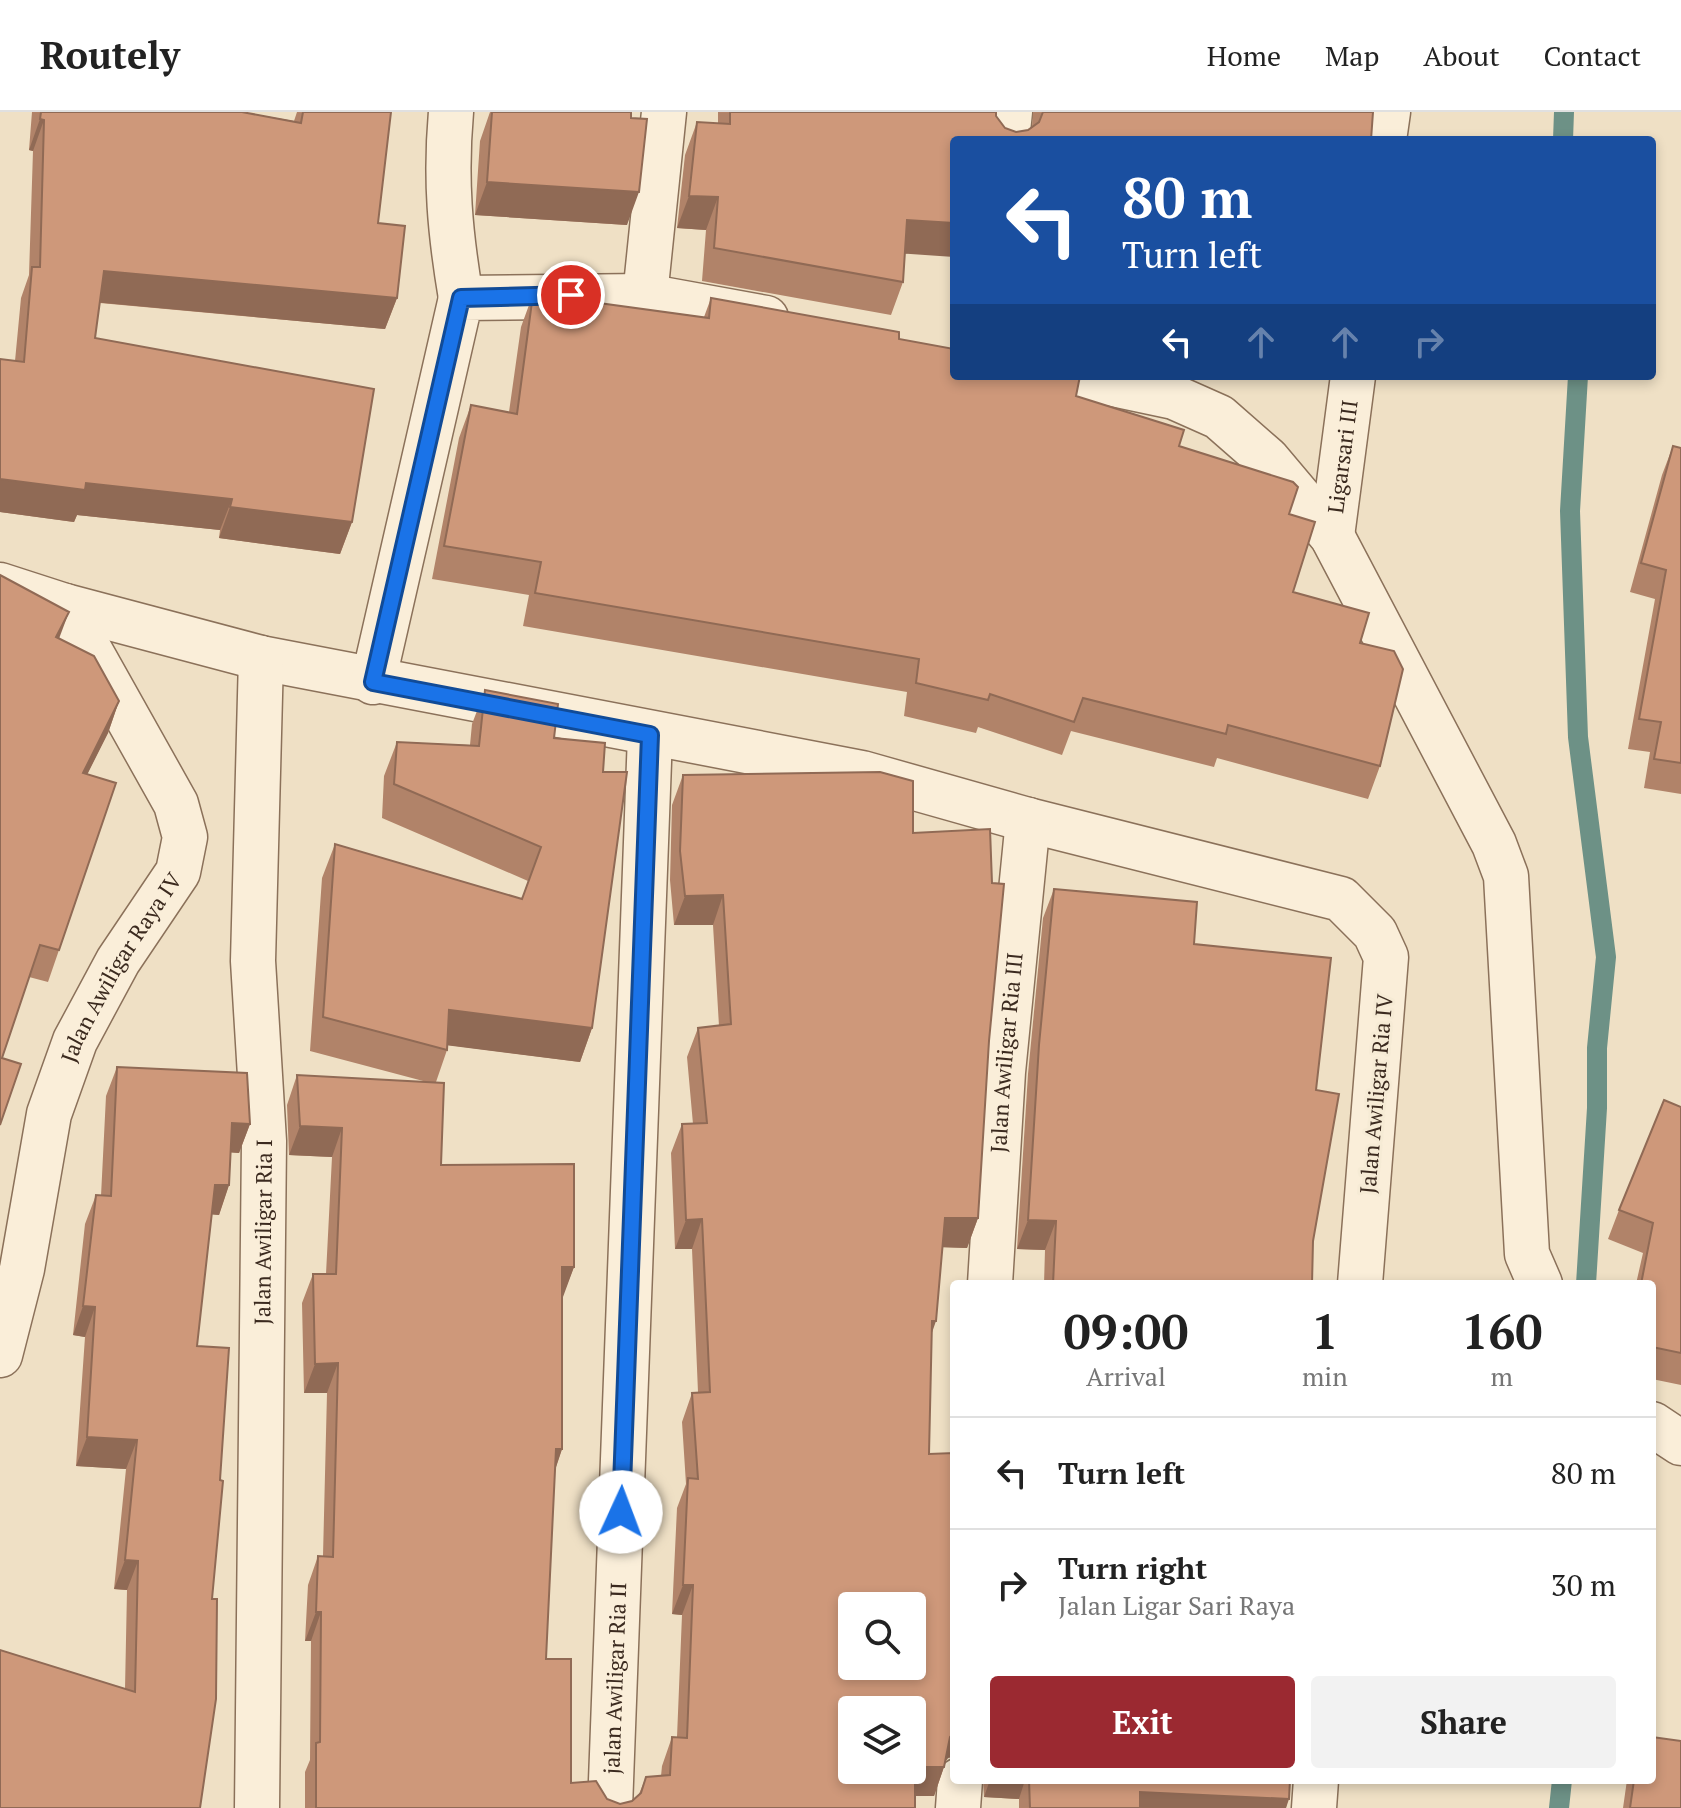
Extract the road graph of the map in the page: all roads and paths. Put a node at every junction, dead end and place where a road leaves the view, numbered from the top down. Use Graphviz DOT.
graph roads {
  1 [pos="451,112"];
  2 [pos="664,112"];
  3 [pos="1010,112"];
  4 [pos="1388,112"];
  5 [pos="1007,136"];
  6 [pos="1385,136"];
  7 [pos="645,296"];
  8 [pos="461,298"];
  9 [pos="799,324"];
  10 [pos="1094,380"];
  11 [pos="1352,380"];
  12 [pos="1332,536"];
  13 [pos="0,585"];
  14 [pos="65,606"];
  15 [pos="261,658"];
  16 [pos="373,682"];
  17 [pos="650,735"];
  18 [pos="1028,820"];
  19 [pos="990,1280"];
  20 [pos="1360,1280"];
  21 [pos="1538,1280"];
  22 [pos="0,1355"];
  23 [pos="1656,1427"];
  24 [pos="1681,1443"];
  25 [pos="960,1784"];
  26 [pos="1316,1784"];
  27 [pos="257,1808"];
  28 [pos="610,1808"];
  29 [pos="958,1808"];
  30 [pos="1314,1808"];
  1 -- 8 [label="street"];
  2 -- 7 [label="street"];
  3 -- 5 [label="street"];
  4 -- 6 [label="street"];
  7 -- 8 [label="street"];
  7 -- 9 [label="street"];
  8 -- 16 [label="street"];
  10 -- 12 [label="street"];
  11 -- 12 [label="street, Ligarsari III"];
  12 -- 21 [label="street"];
  13 -- 14 [label="street"];
  14 -- 15 [label="street"];
  14 -- 22 [label="street, Jalan Awiligar Raya IV"];
  15 -- 16 [label="street"];
  15 -- 27 [label="street, Jalan Awiligar Ria I"];
  16 -- 17 [label="street"];
  17 -- 18 [label="street"];
  17 -- 28 [label="street, jalan Awiligar Ria II"];
  18 -- 19 [label="street, Jalan Awiligar Ria III"];
  18 -- 20 [label="street, Jalan Awiligar Ria IV"];
  23 -- 24 [label="street"];
  25 -- 29 [label="street"];
  26 -- 30 [label="street"];
}
